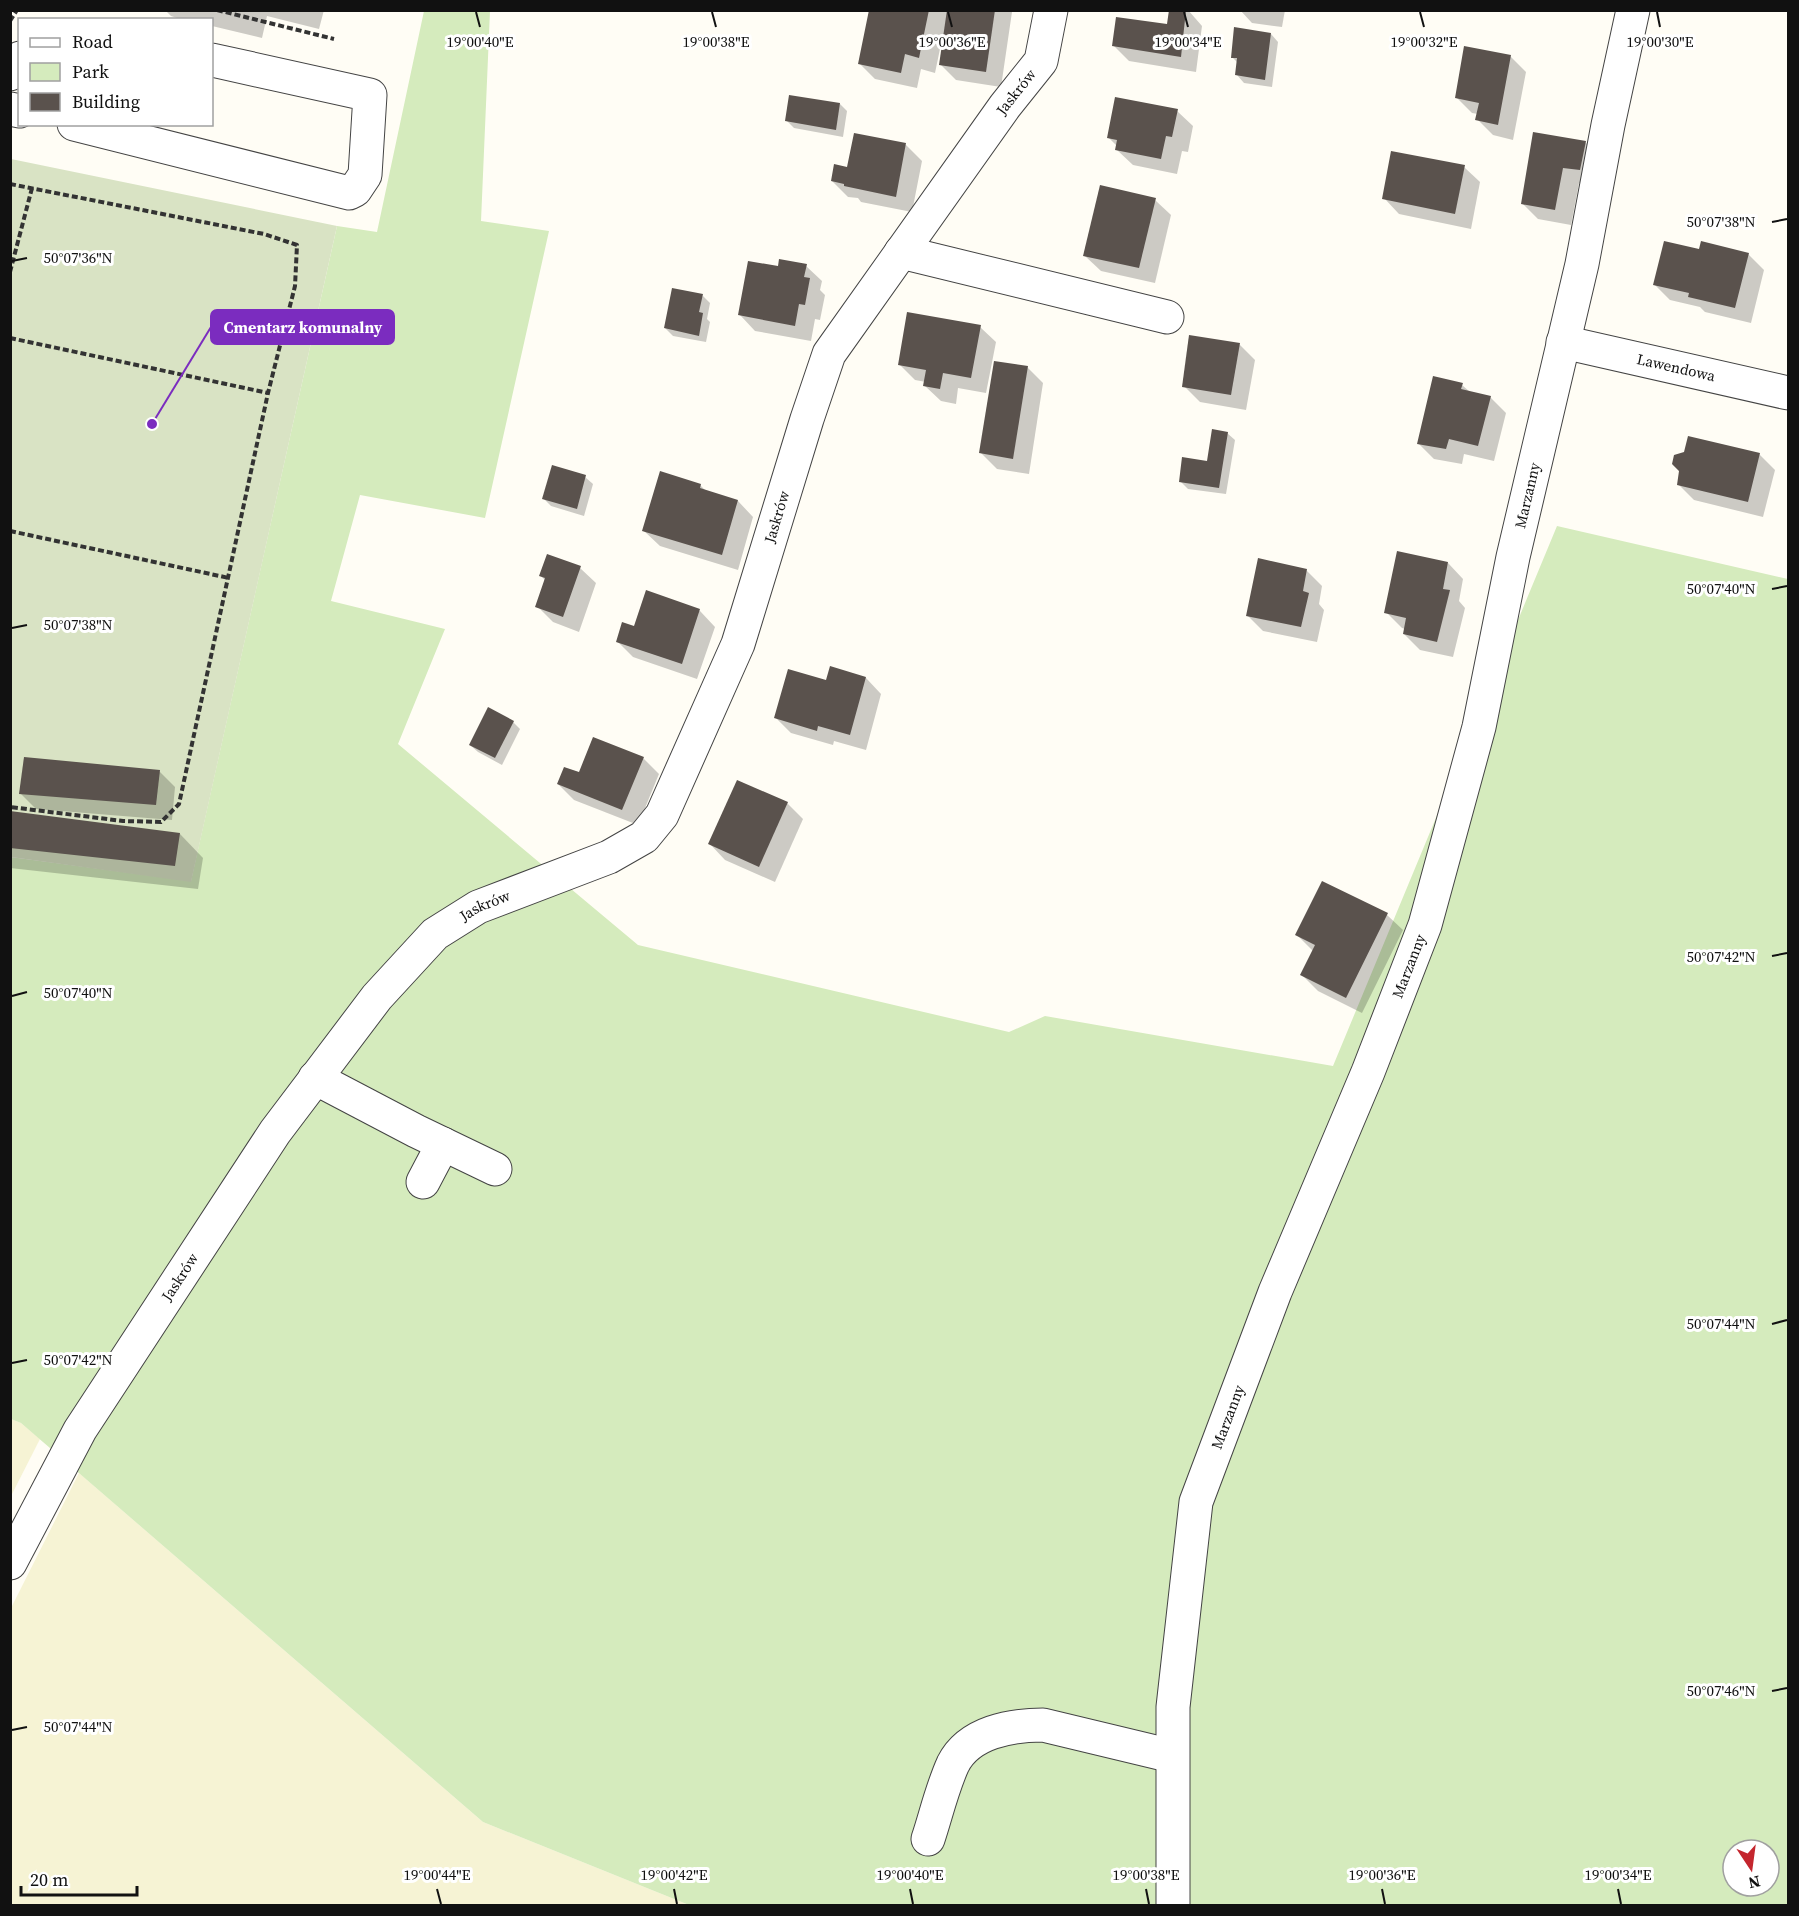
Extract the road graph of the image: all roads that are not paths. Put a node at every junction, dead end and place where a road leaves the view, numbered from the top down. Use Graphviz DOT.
graph roads {
  1 [pos="1051,10"];
  2 [pos="1633,10"];
  3 [pos="213,60"];
  4 [pos="18,61"];
  5 [pos="10,74"];
  6 [pos="82,126"];
  7 [pos="901,252"];
  8 [pos="1167,317"];
  9 [pos="1563,342"];
  10 [pos="1788,393"];
  11 [pos="315,1078"];
  12 [pos="443,1143"];
  13 [pos="495,1168"];
  14 [pos="423,1182"];
  15 [pos="10,1563"];
  16 [pos="1172,1756"];
  17 [pos="928,1839"];
  18 [pos="1173,1905"];
  1 -- 7 [label="street, Jaskrów"];
  2 -- 9 [label="street, Marzanny"];
  3 -- 6 [label="street"];
  4 -- 5 [label="street"];
  7 -- 8 [label="street"];
  7 -- 11 [label="street, Jaskrów"];
  9 -- 10 [label="street, Lawendowa"];
  9 -- 16 [label="street, Marzanny"];
  11 -- 12 [label="street"];
  11 -- 15 [label="street, Jaskrów"];
  12 -- 13 [label="street"];
  12 -- 14 [label="street"];
  16 -- 17 [label="street"];
  16 -- 18 [label="street, Marzanny"];
}
